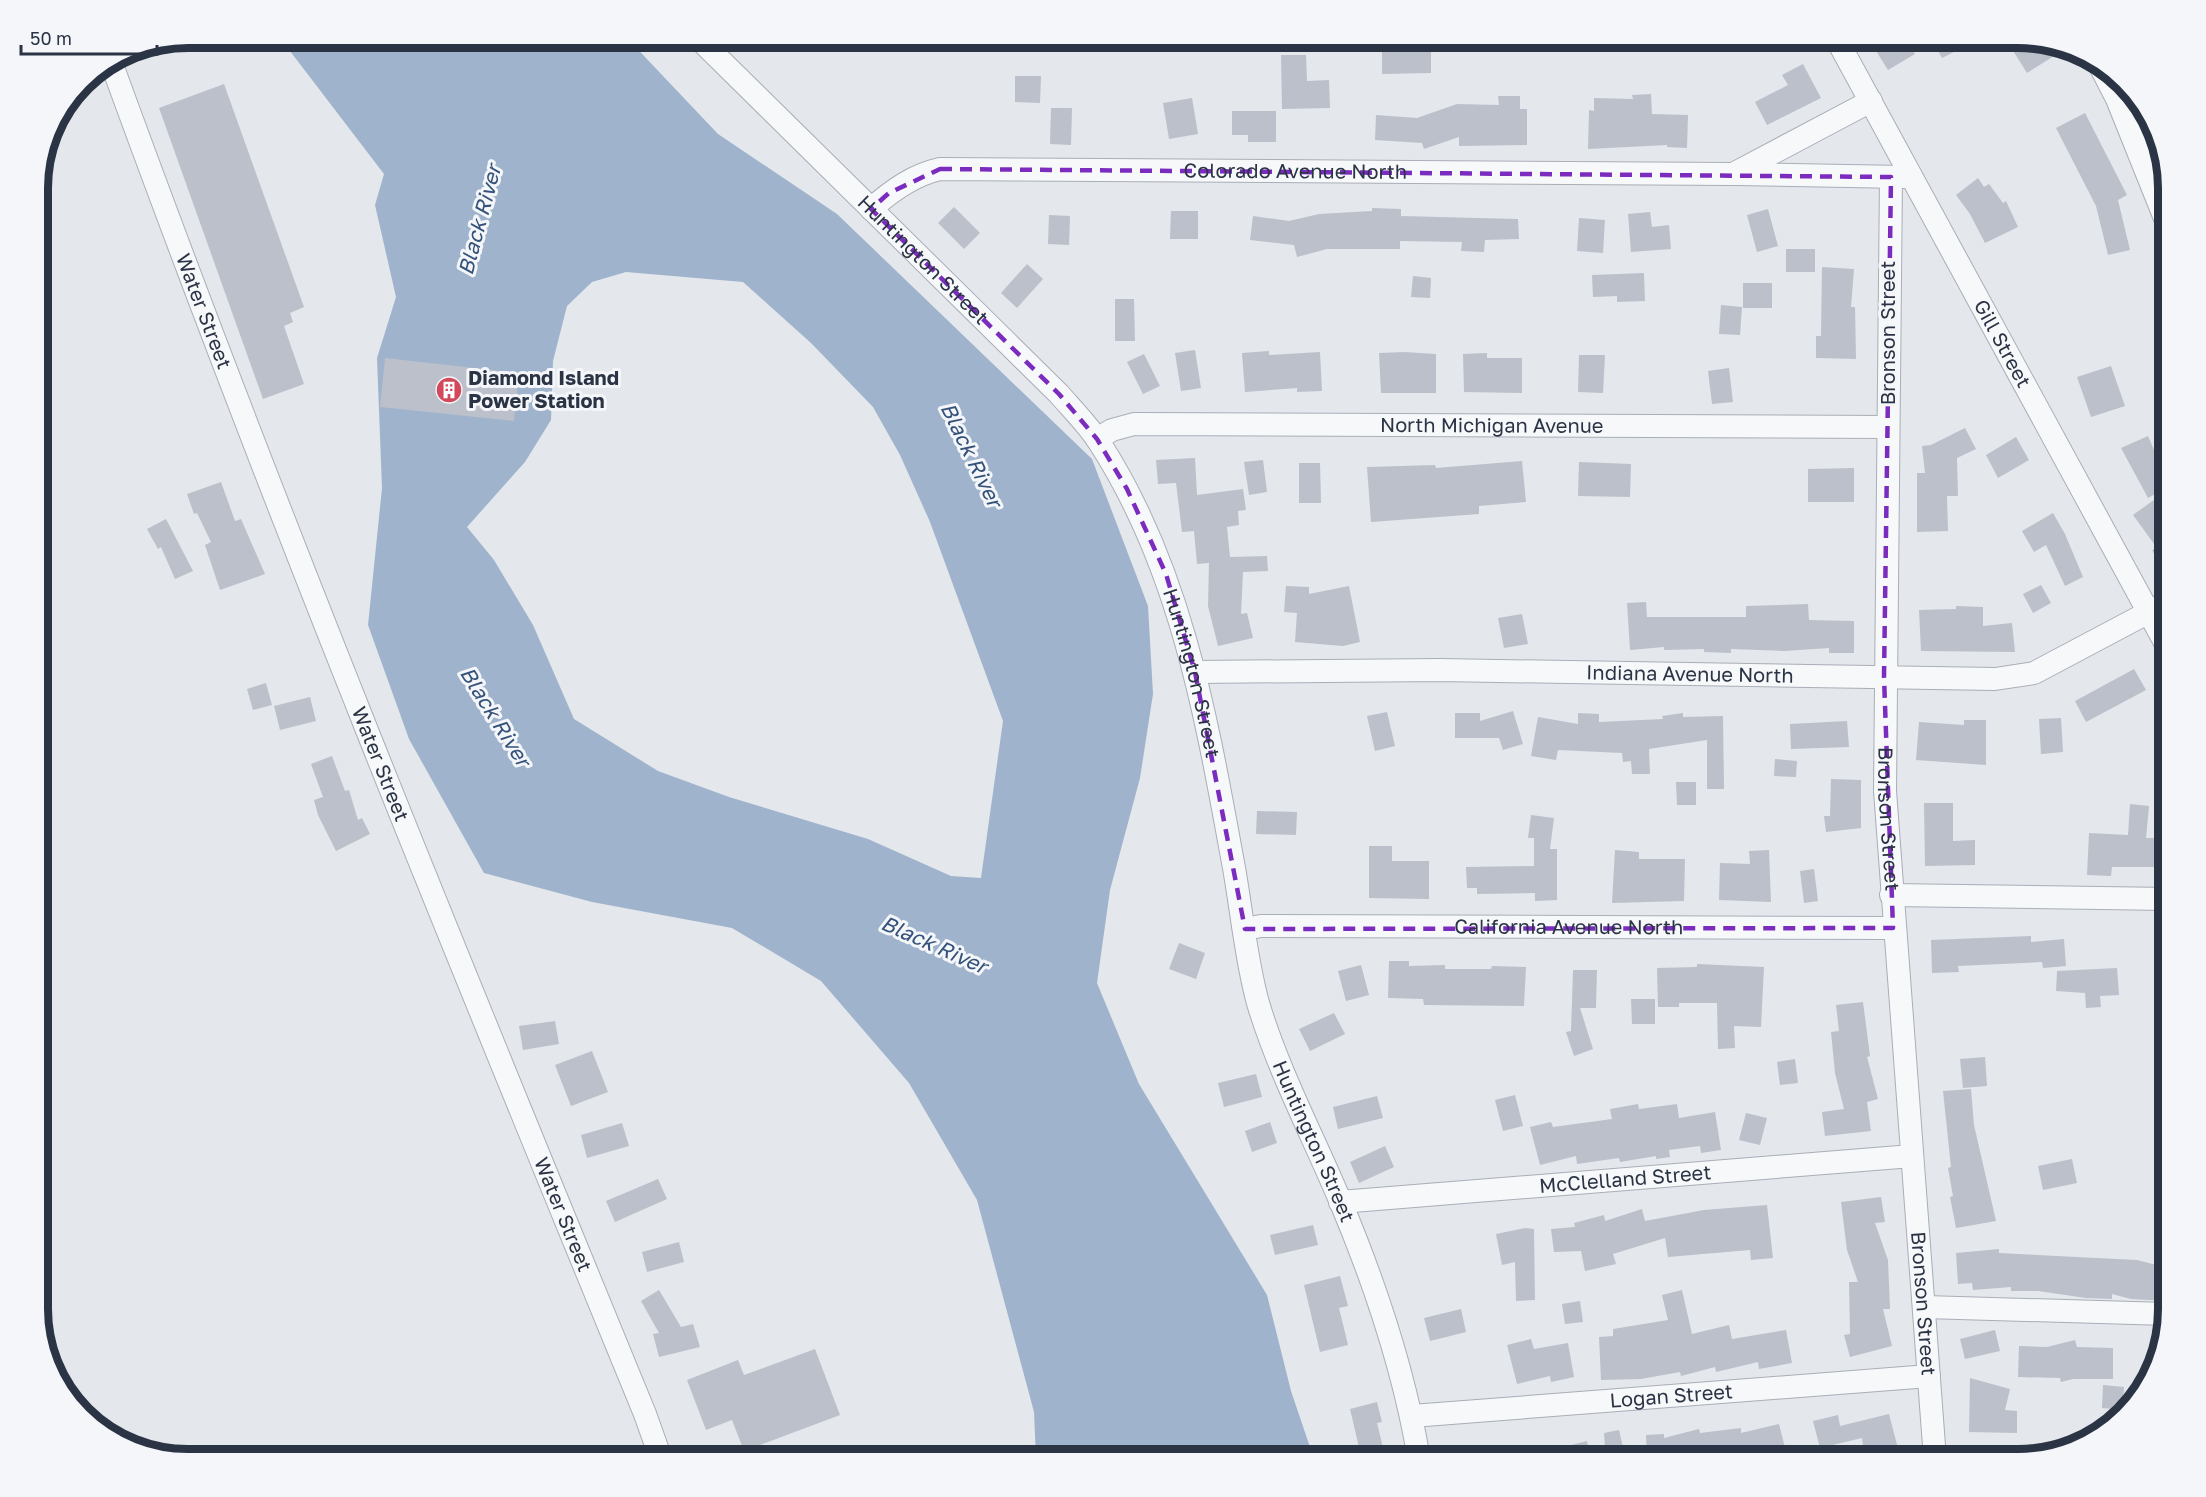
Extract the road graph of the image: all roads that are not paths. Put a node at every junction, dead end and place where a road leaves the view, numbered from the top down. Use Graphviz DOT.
graph roads {
  1 [pos="708,48"];
  2 [pos="1842,48"];
  3 [pos="114,70"];
  4 [pos="2108,81"];
  5 [pos="1871,101"];
  6 [pos="1733,174"];
  7 [pos="1891,177"];
  8 [pos="1914,177"];
  9 [pos="2158,199"];
  10 [pos="871,209"];
  11 [pos="1888,427"];
  12 [pos="1097,439"];
  13 [pos="2158,605"];
  14 [pos="2158,608"];
  15 [pos="1195,672"];
  16 [pos="1884,677"];
  17 [pos="1891,895"];
  18 [pos="2158,899"];
  19 [pos="1893,928"];
  20 [pos="1245,929"];
  21 [pos="1912,1156"];
  22 [pos="1340,1202"];
  23 [pos="1925,1307"];
  24 [pos="2158,1314"];
  25 [pos="1929,1376"];
  26 [pos="1412,1416"];
  27 [pos="657,1449"];
  28 [pos="1417,1449"];
  29 [pos="1934,1449"];
  1 -- 10 [label="street, Huntington Street"];
  2 -- 5 [label="street, Gill Street"];
  3 -- 27 [label="street, Water Street"];
  4 -- 9 [label="street"];
  5 -- 6 [label="street, Colorado Avenue North"];
  5 -- 8 [label="street, Gill Street"];
  6 -- 7 [label="street, Colorado Avenue North"];
  6 -- 10 [label="street, Colorado Avenue North"];
  7 -- 8 [label="street, Colorado Avenue North"];
  7 -- 11 [label="street, Bronson Street"];
  8 -- 13 [label="street, Gill Street"];
  10 -- 12 [label="street, Huntington Street"];
  11 -- 12 [label="street, North Michigan Avenue"];
  11 -- 16 [label="street, Bronson Street"];
  12 -- 15 [label="street, Huntington Street"];
  14 -- 16 [label="street, Indiana Avenue North"];
  15 -- 16 [label="street, Indiana Avenue North"];
  15 -- 20 [label="street, Huntington Street"];
  16 -- 17 [label="street, Bronson Street"];
  17 -- 18 [label="street"];
  17 -- 19 [label="street, Bronson Street"];
  19 -- 20 [label="street, California Avenue North"];
  19 -- 21 [label="street, Bronson Street"];
  20 -- 22 [label="street, Huntington Street"];
  21 -- 22 [label="street, McClelland Street"];
  21 -- 23 [label="street, Bronson Street"];
  22 -- 26 [label="street, Huntington Street"];
  23 -- 24 [label="street"];
  23 -- 25 [label="street, Bronson Street"];
  25 -- 26 [label="street, Logan Street"];
  25 -- 29 [label="street, Bronson Street"];
  26 -- 28 [label="street, Huntington Street"];
}
